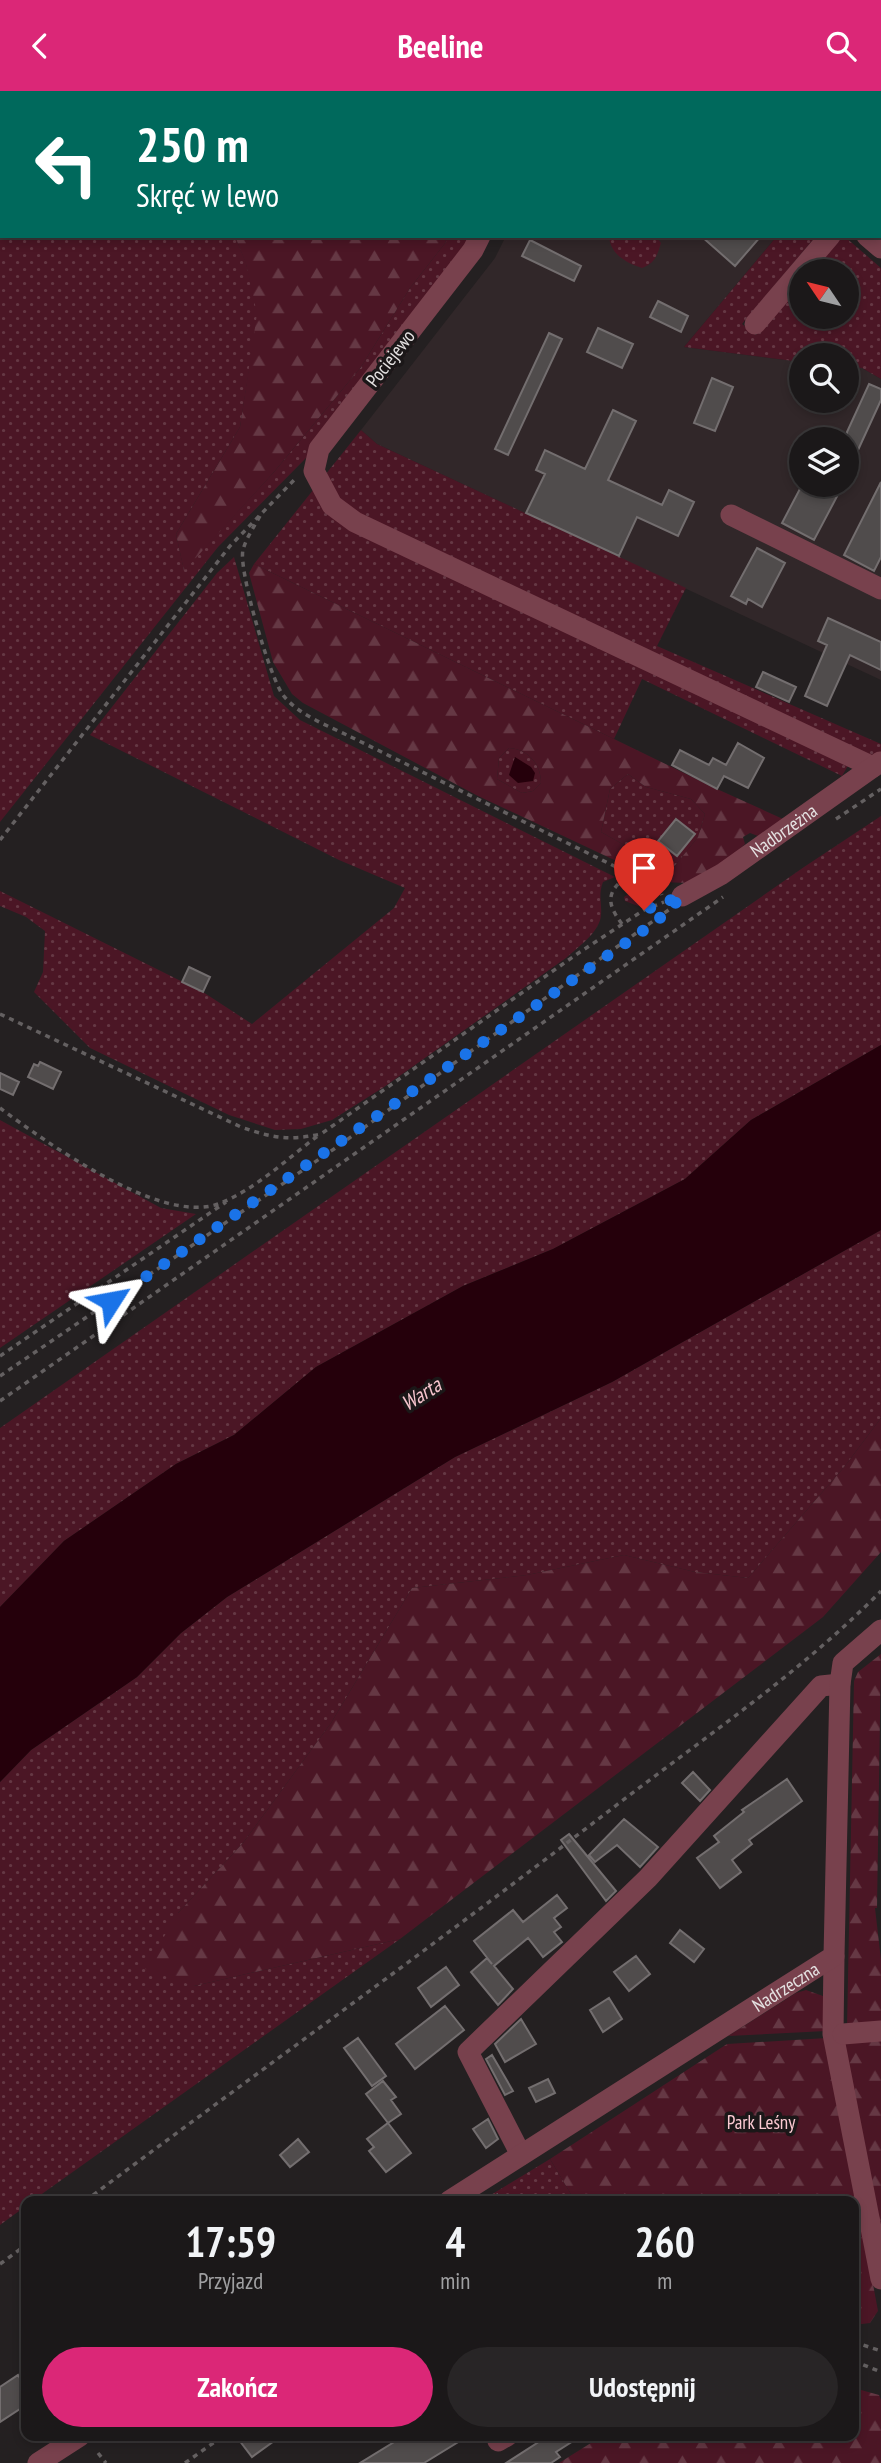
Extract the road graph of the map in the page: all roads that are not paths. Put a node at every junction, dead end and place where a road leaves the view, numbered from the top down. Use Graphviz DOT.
graph roads {
  1 [pos="478,238"];
  2 [pos="828,238"];
  3 [pos="755,324"];
  4 [pos="731,515"];
  5 [pos="881,589"];
  6 [pos="877,765"];
  7 [pos="673,899"];
  8 [pos="881,1630"];
  9 [pos="840,1684"];
  10 [pos="834,1956"];
  11 [pos="881,2031"];
  12 [pos="843,2034"];
  13 [pos="521,2155"];
  14 [pos="457,2196"];
  15 [pos="881,2279"];
  16 [pos="72,2441"];
  17 [pos="38,2463"];
  1 -- 6 [label="street, Pociejewo"];
  2 -- 3 [label="street"];
  4 -- 5 [label="street"];
  6 -- 7 [label="street, Nadbrzeżna"];
  8 -- 9 [label="street, Nadrzeczna"];
  9 -- 10 [label="street, Nadrzeczna"];
  9 -- 13 [label="street"];
  10 -- 13 [label="street, Nadrzeczna"];
  10 -- 15 [label="street"];
  11 -- 12 [label="street"];
  13 -- 14 [label="street, Nadrzeczna"];
  16 -- 17 [label="street"];
}
